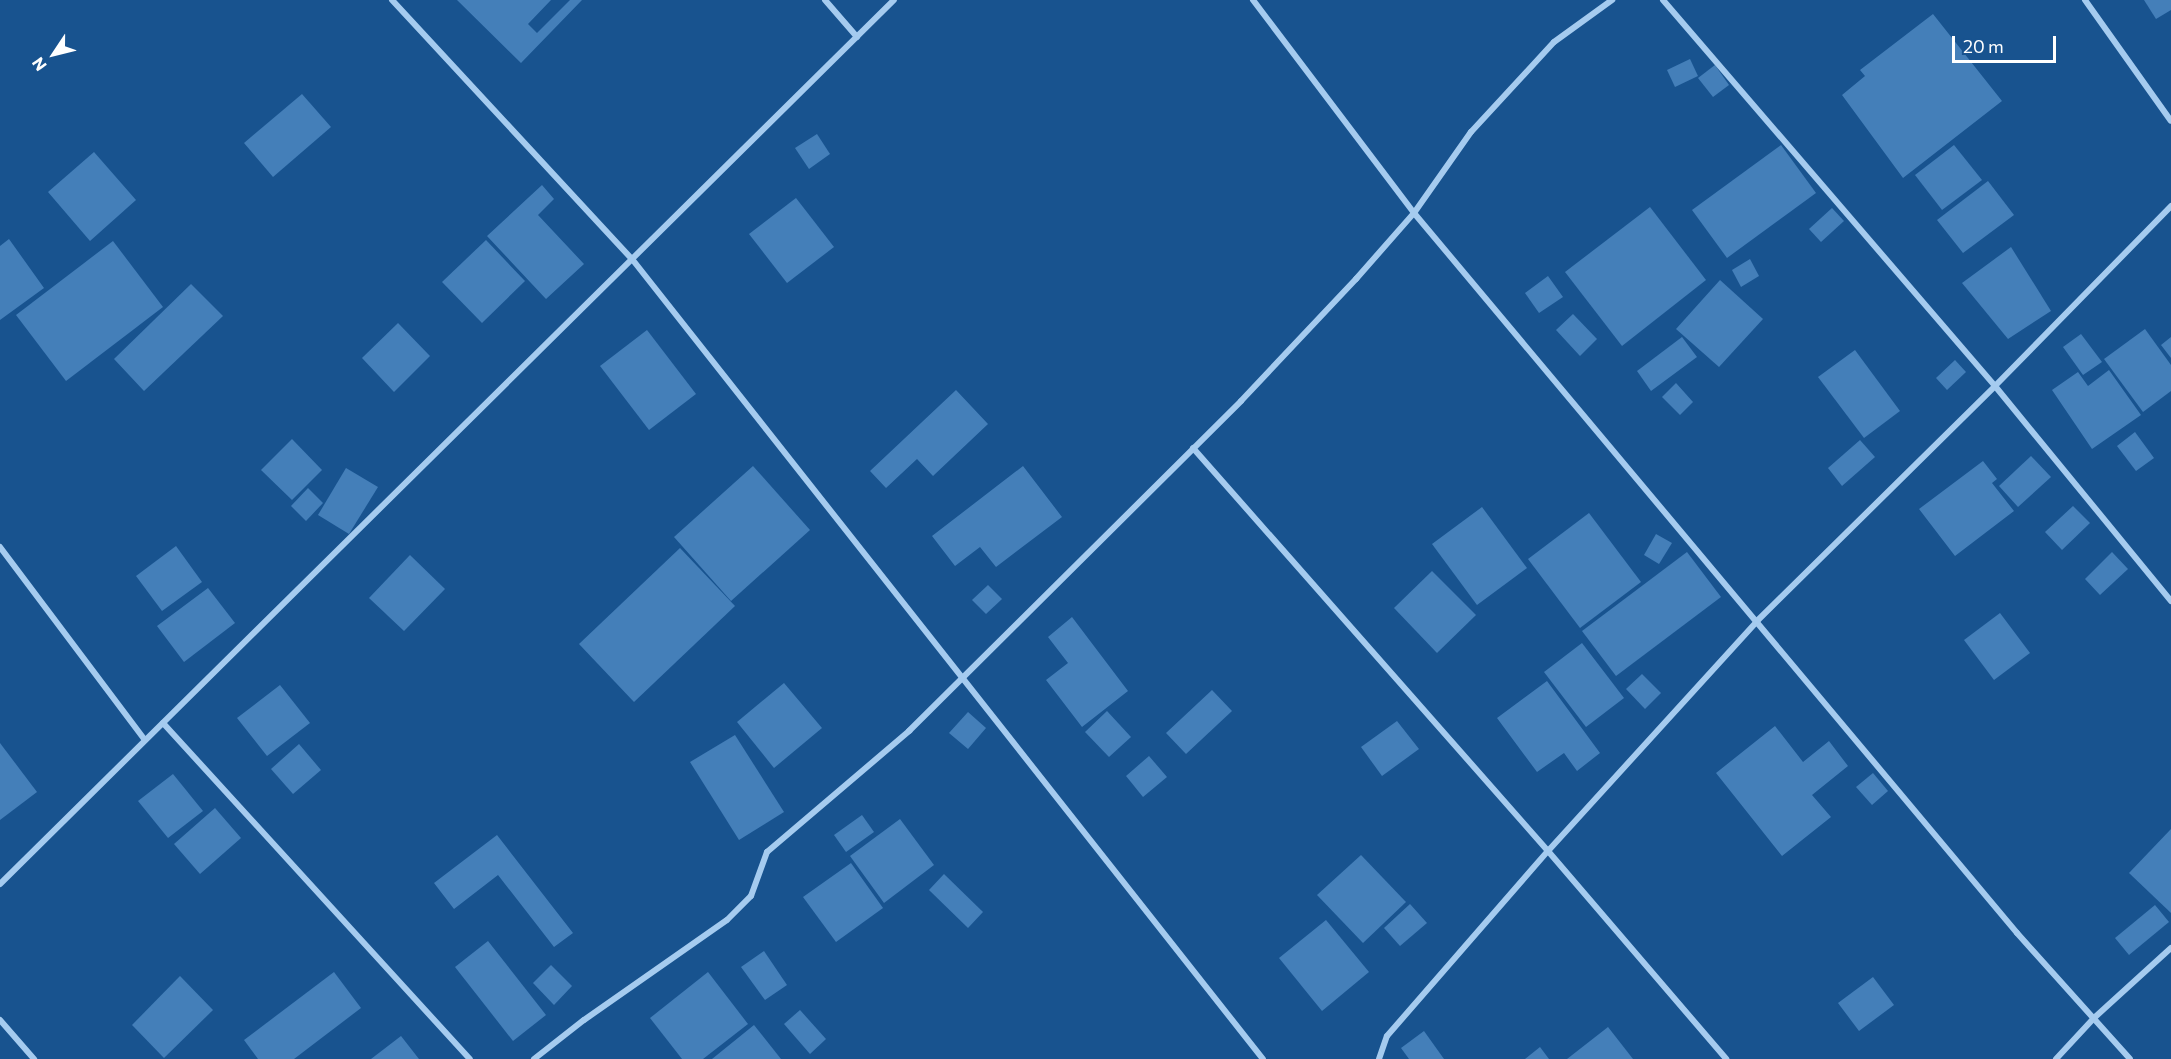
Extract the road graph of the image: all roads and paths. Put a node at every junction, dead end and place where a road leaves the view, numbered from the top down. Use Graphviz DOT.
graph roads {
  1 [pos="392,0"];
  2 [pos="825,0"];
  3 [pos="894,0"];
  4 [pos="1254,0"];
  5 [pos="1612,0"];
  6 [pos="1664,0"];
  7 [pos="2085,0"];
  8 [pos="857,37"];
  9 [pos="2171,121"];
  10 [pos="2171,206"];
  11 [pos="1414,213"];
  12 [pos="632,259"];
  13 [pos="1995,386"];
  14 [pos="1193,448"];
  15 [pos="0,547"];
  16 [pos="2171,601"];
  17 [pos="1757,621"];
  18 [pos="962,678"];
  19 [pos="163,723"];
  20 [pos="146,740"];
  21 [pos="1548,851"];
  22 [pos="0,884"];
  23 [pos="2171,948"];
  24 [pos="2094,1018"];
  25 [pos="0,1020"];
  26 [pos="34,1059"];
  27 [pos="470,1059"];
  28 [pos="534,1059"];
  29 [pos="1263,1059"];
  30 [pos="1380,1059"];
  31 [pos="1726,1059"];
  32 [pos="2056,1059"];
  33 [pos="2130,1059"];
  1 -- 12 [label="street"];
  2 -- 8 [label="street"];
  3 -- 8 [label="street"];
  4 -- 11 [label="street"];
  5 -- 11 [label="street"];
  6 -- 13 [label="street"];
  7 -- 9 [label="street"];
  8 -- 12 [label="street"];
  10 -- 13 [label="street"];
  11 -- 14 [label="street"];
  11 -- 17 [label="street"];
  12 -- 18 [label="street"];
  12 -- 19 [label="street"];
  13 -- 16 [label="street"];
  13 -- 17 [label="street"];
  14 -- 18 [label="street"];
  14 -- 21 [label="street"];
  15 -- 20 [label="street"];
  17 -- 21 [label="street"];
  17 -- 24 [label="street"];
  18 -- 28 [label="street"];
  18 -- 29 [label="street"];
  19 -- 20 [label="street"];
  19 -- 27 [label="street"];
  20 -- 22 [label="street"];
  21 -- 30 [label="street"];
  21 -- 31 [label="street"];
  23 -- 24 [label="street"];
  24 -- 32 [label="street"];
  24 -- 33 [label="street"];
  25 -- 26 [label="street"];
}
